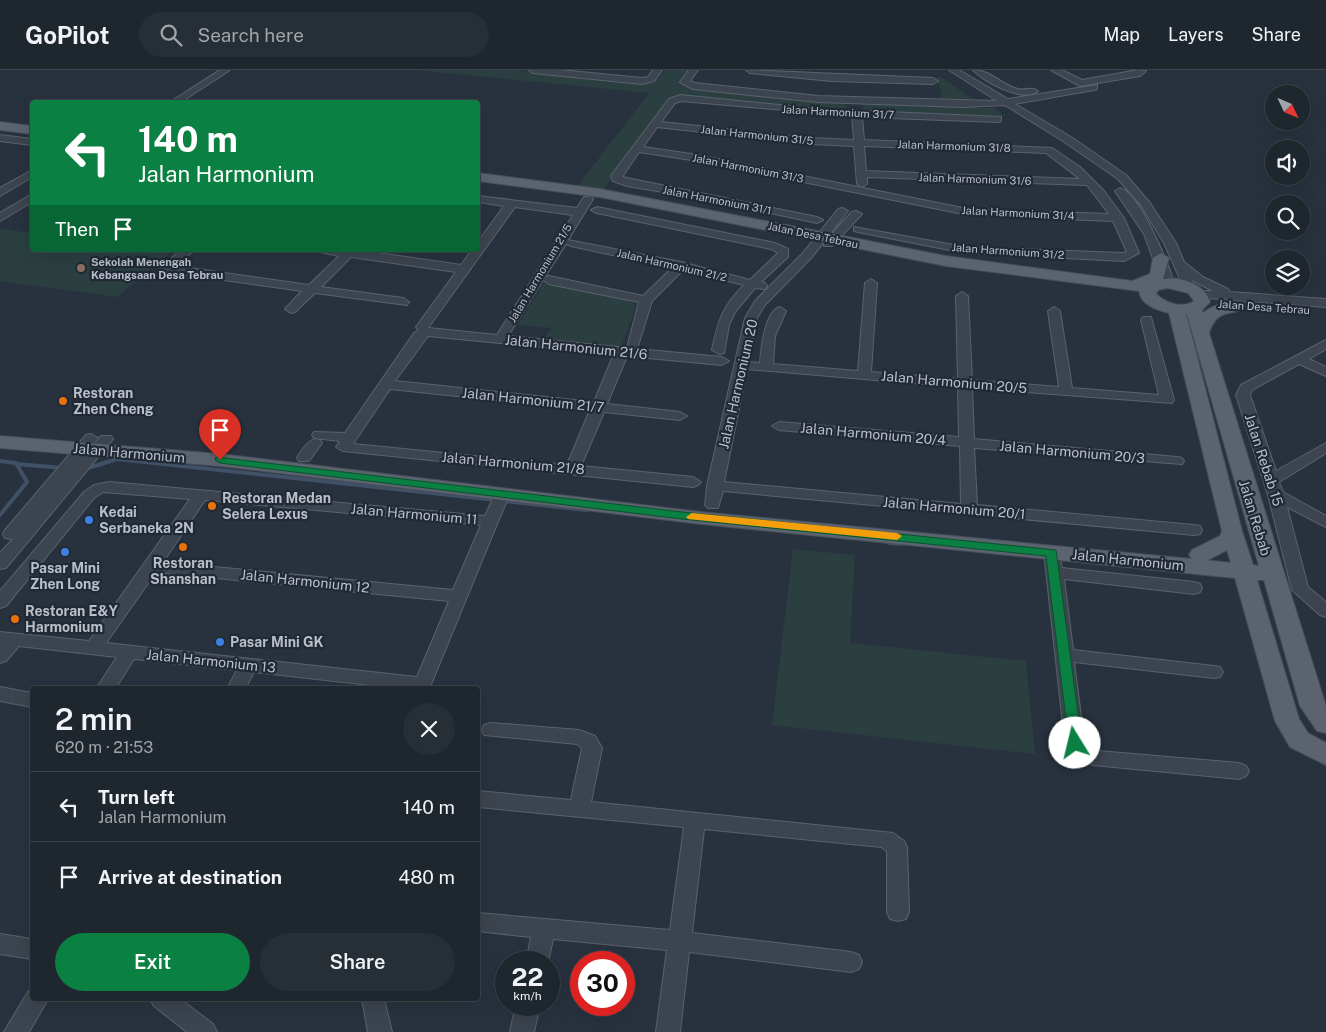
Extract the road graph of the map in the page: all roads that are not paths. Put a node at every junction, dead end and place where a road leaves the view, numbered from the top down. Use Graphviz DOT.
graph roads {
  1 [pos="226,70"];
  2 [pos="533,70"];
  3 [pos="658,70"];
  4 [pos="694,70"];
  5 [pos="750,70"];
  6 [pos="922,70"];
  7 [pos="940,70"];
  8 [pos="953,70"];
  9 [pos="1000,70"];
  10 [pos="1056,70"];
  11 [pos="1141,70"];
  12 [pos="980,71"];
  13 [pos="933,81"];
  14 [pos="1083,85"];
  15 [pos="178,100"];
  16 [pos="938,103"];
  17 [pos="1001,103"];
  18 [pos="857,114"];
  19 [pos="998,119"];
  20 [pos="0,120"];
  21 [pos="30,124"];
  22 [pos="654,124"];
  23 [pos="0,126"];
  24 [pos="30,130"];
  25 [pos="5,138"];
  26 [pos="30,142"];
  27 [pos="859,143"];
  28 [pos="0,145"];
  29 [pos="636,149"];
  30 [pos="1048,150"];
  31 [pos="30,174"];
  32 [pos="861,174"];
  33 [pos="480,178"];
  34 [pos="1088,182"];
  35 [pos="480,185"];
  36 [pos="30,189"];
  37 [pos="862,191"];
  38 [pos="0,193"];
  39 [pos="874,193"];
  40 [pos="573,197"];
  41 [pos="30,198"];
  42 [pos="480,199"];
  43 [pos="512,204"];
  44 [pos="592,204"];
  45 [pos="0,209"];
  46 [pos="564,210"];
  47 [pos="578,212"];
  48 [pos="850,215"];
  49 [pos="0,218"];
  50 [pos="1118,218"];
  51 [pos="817,220"];
  52 [pos="570,243"];
  53 [pos="820,244"];
  54 [pos="480,247"];
  55 [pos="186,252"];
  56 [pos="350,252"];
  57 [pos="477,252"];
  58 [pos="1130,256"];
  59 [pos="1161,258"];
  60 [pos="1178,262"];
  61 [pos="681,266"];
  62 [pos="464,269"];
  63 [pos="549,280"];
  64 [pos="872,283"];
  65 [pos="1168,283"];
  66 [pos="752,284"];
  67 [pos="1128,284"];
  68 [pos="311,289"];
  69 [pos="774,290"];
  70 [pos="1100,290"];
  71 [pos="1149,292"];
  72 [pos="962,296"];
  73 [pos="646,300"];
  74 [pos="1192,300"];
  75 [pos="1243,301"];
  76 [pos="403,302"];
  77 [pos="1326,303"];
  78 [pos="291,309"];
  79 [pos="780,311"];
  80 [pos="1054,311"];
  81 [pos="1326,312"];
  82 [pos="1147,320"];
  83 [pos="426,330"];
  84 [pos="1182,332"];
  85 [pos="503,334"];
  86 [pos="1200,335"];
  87 [pos="1326,344"];
  88 [pos="627,349"];
  89 [pos="1298,359"];
  90 [pos="742,365"];
  91 [pos="766,367"];
  92 [pos="1326,372"];
  93 [pos="864,375"];
  94 [pos="965,383"];
  95 [pos="386,384"];
  96 [pos="1066,392"];
  97 [pos="599,407"];
  98 [pos="680,416"];
  99 [pos="779,426"];
  100 [pos="0,429"];
  101 [pos="0,442"];
  102 [pos="967,442"];
  103 [pos="312,443"];
  104 [pos="346,443"];
  105 [pos="1326,447"];
  106 [pos="83,456"];
  107 [pos="1177,461"];
  108 [pos="573,468"];
  109 [pos="693,482"];
  110 [pos="1273,488"];
  111 [pos="201,495"];
  112 [pos="501,495"];
  113 [pos="714,496"];
  114 [pos="969,510"];
  115 [pos="490,521"];
  116 [pos="1326,522"];
  117 [pos="1194,530"];
  118 [pos="1232,531"];
  119 [pos="0,547"];
  120 [pos="1052,552"];
  121 [pos="1203,562"];
  122 [pos="0,564"];
  123 [pos="151,566"];
  124 [pos="1241,566"];
  125 [pos="1270,568"];
  126 [pos="1054,573"];
  127 [pos="1194,588"];
  128 [pos="459,596"];
  129 [pos="1250,598"];
  130 [pos="0,602"];
  131 [pos="1326,610"];
  132 [pos="7,639"];
  133 [pos="93,648"];
  134 [pos="129,652"];
  135 [pos="1064,655"];
  136 [pos="0,657"];
  137 [pos="249,665"];
  138 [pos="1214,672"];
  139 [pos="363,683"];
  140 [pos="107,686"];
  141 [pos="238,686"];
  142 [pos="0,694"];
  143 [pos="30,700"];
  144 [pos="1326,724"];
  145 [pos="491,730"];
  146 [pos="1326,755"];
  147 [pos="1240,771"];
  148 [pos="480,799"];
  149 [pos="579,810"];
  150 [pos="695,821"];
  151 [pos="898,912"];
  152 [pos="480,922"];
  153 [pos="544,928"];
  154 [pos="680,941"];
  155 [pos="0,944"];
  156 [pos="30,949"];
  157 [pos="539,951"];
  158 [pos="851,962"];
  159 [pos="35,1001"];
  160 [pos="165,1001"];
  161 [pos="373,1001"];
  162 [pos="526,1016"];
  163 [pos="16,1032"];
  164 [pos="205,1032"];
  165 [pos="380,1032"];
  166 [pos="522,1032"];
  167 [pos="668,1032"];
  1 -- 15 [label="street"];
  2 -- 3 [label="street"];
  4 -- 16 [label="street"];
  5 -- 13 [label="street"];
  6 -- 13 [label="street"];
  7 -- 17 [label="street"];
  8 -- 17 [label="street"];
  9 -- 12 [label="street"];
  10 -- 14 [label="street"];
  11 -- 14 [label="street"];
  12 -- 14 [label="street"];
  13 -- 16 [label="street"];
  14 -- 17 [label="street"];
  16 -- 17 [label="street"];
  17 -- 59 [label="street"];
  17 -- 60 [label="street"];
  18 -- 19 [label="street, Jalan Harmonium 31/7"];
  18 -- 22 [label="street, Jalan Harmonium 31/7"];
  18 -- 27 [label="street"];
  20 -- 21 [label="main road"];
  22 -- 27 [label="street, Jalan Harmonium 31/5"];
  22 -- 29 [label="street"];
  23 -- 24 [label="main road"];
  25 -- 26 [label="street"];
  25 -- 28 [label="street"];
  27 -- 30 [label="street, Jalan Harmonium 31/8"];
  27 -- 32 [label="street"];
  29 -- 37 [label="street, Jalan Harmonium 31/3"];
  29 -- 51 [label="street, Jalan Harmonium 31/1"];
  30 -- 34 [label="street"];
  31 -- 38 [label="street"];
  32 -- 34 [label="street, Jalan Harmonium 31/6"];
  32 -- 37 [label="street"];
  33 -- 53 [label="main road, Jalan Desa Tebrau"];
  34 -- 50 [label="street"];
  35 -- 40 [label="main road, Jalan Desa Tebrau"];
  36 -- 45 [label="street"];
  37 -- 39 [label="street, Jalan Harmonium 31/4"];
  37 -- 48 [label="street"];
  39 -- 48 [label="street"];
  39 -- 50 [label="street, Jalan Harmonium 31/4"];
  40 -- 44 [label="main road, Jalan Desa Tebrau"];
  40 -- 46 [label="street"];
  41 -- 49 [label="street"];
  42 -- 43 [label="street"];
  43 -- 46 [label="street"];
  43 -- 54 [label="street"];
  44 -- 47 [label="street, Jalan Harmonium 21/5"];
  44 -- 53 [label="main road, Jalan Desa Tebrau"];
  44 -- 66 [label="street"];
  46 -- 47 [label="street"];
  47 -- 85 [label="street, Jalan Harmonium 21/5"];
  48 -- 53 [label="street"];
  48 -- 58 [label="street, Jalan Harmonium 31/2"];
  50 -- 58 [label="street"];
  52 -- 61 [label="street, Jalan Harmonium 21/2"];
  53 -- 67 [label="main road, Jalan Desa Tebrau"];
  53 -- 69 [label="street, Jalan Harmonium 20"];
  53 -- 70 [label="main road, Jalan Desa Tebrau"];
  55 -- 68 [label="street"];
  56 -- 62 [label="street"];
  56 -- 68 [label="street"];
  57 -- 62 [label="street"];
  59 -- 65 [label="street"];
  59 -- 67 [label="main road"];
  60 -- 74 [label="street"];
  60 -- 75 [label="street"];
  61 -- 66 [label="street, Jalan Harmonium 21/2"];
  61 -- 73 [label="street"];
  62 -- 83 [label="street"];
  63 -- 73 [label="street"];
  64 -- 93 [label="street"];
  65 -- 71 [label="main road"];
  65 -- 74 [label="main road"];
  66 -- 69 [label="street, Jalan Harmonium 21/2"];
  66 -- 88 [label="street, Jalan Harmonium 21/6"];
  67 -- 71 [label="main road, Jalan Desa Tebrau"];
  68 -- 76 [label="street"];
  68 -- 78 [label="street"];
  69 -- 90 [label="street, Jalan Harmonium 20"];
  70 -- 71 [label="main road, Jalan Desa Tebrau"];
  70 -- 84 [label="main road"];
  71 -- 74 [label="main road"];
  72 -- 94 [label="street"];
  73 -- 88 [label="street"];
  74 -- 75 [label="street, Jalan Desa Tebrau"];
  74 -- 84 [label="main road"];
  74 -- 86 [label="main road, Jalan Rebab"];
  75 -- 77 [label="street, Jalan Desa Tebrau"];
  75 -- 81 [label="street, Jalan Desa Tebrau"];
  75 -- 86 [label="main road"];
  79 -- 91 [label="street"];
  80 -- 96 [label="street"];
  82 -- 96 [label="street, Jalan Harmonium 20/5"];
  83 -- 88 [label="street, Jalan Harmonium 21/6"];
  83 -- 95 [label="street"];
  84 -- 118 [label="main road"];
  86 -- 125 [label="main road, Jalan Rebab"];
  87 -- 89 [label="street, Jalan Rebab 15"];
  88 -- 97 [label="street"];
  89 -- 92 [label="street"];
  89 -- 110 [label="street, Jalan Rebab 15"];
  90 -- 91 [label="street, Jalan Harmonium 20/5"];
  90 -- 113 [label="street, Jalan Harmonium 20"];
  91 -- 93 [label="street, Jalan Harmonium 20/5"];
  93 -- 94 [label="street, Jalan Harmonium 20/5"];
  94 -- 96 [label="street, Jalan Harmonium 20/5"];
  94 -- 102 [label="street"];
  95 -- 97 [label="street, Jalan Harmonium 21/7"];
  95 -- 104 [label="street"];
  97 -- 98 [label="street, Jalan Harmonium 21/7"];
  97 -- 108 [label="street"];
  99 -- 102 [label="street, Jalan Harmonium 20/4"];
  100 -- 106 [label="main road, Jalan Harmonium"];
  101 -- 106 [label="main road, Jalan Harmonium"];
  102 -- 107 [label="street, Jalan Harmonium 20/3"];
  102 -- 114 [label="street"];
  103 -- 104 [label="street, Jalan Harmonium 21/8"];
  103 -- 106 [label="main road, Jalan Harmonium"];
  103 -- 113 [label="main road, Jalan Harmonium"];
  104 -- 108 [label="street, Jalan Harmonium 21/8"];
  105 -- 110 [label="street"];
  106 -- 112 [label="main road, Jalan Harmonium"];
  106 -- 119 [label="street"];
  106 -- 122 [label="street"];
  108 -- 109 [label="street, Jalan Harmonium 21/8"];
  110 -- 116 [label="street"];
  110 -- 131 [label="street, Jalan Rebab 15"];
  111 -- 115 [label="street, Jalan Harmonium 11"];
  111 -- 123 [label="street"];
  111 -- 130 [label="street, Jalan Harmonium 11"];
  112 -- 115 [label="street"];
  112 -- 120 [label="main road, Jalan Harmonium"];
  113 -- 114 [label="street, Jalan Harmonium 20/1"];
  113 -- 121 [label="main road, Jalan Harmonium"];
  114 -- 117 [label="street, Jalan Harmonium 20/1"];
  115 -- 128 [label="street"];
  118 -- 121 [label="main road"];
  118 -- 124 [label="main road"];
  120 -- 121 [label="main road, Jalan Harmonium"];
  120 -- 126 [label="street"];
  121 -- 124 [label="main road, Jalan Harmonium"];
  121 -- 129 [label="main road"];
  123 -- 128 [label="street, Jalan Harmonium 12"];
  123 -- 133 [label="street"];
  124 -- 125 [label="main road, Jalan Harmonium"];
  124 -- 129 [label="main road"];
  125 -- 144 [label="main road, Jalan Rebab"];
  126 -- 127 [label="street"];
  126 -- 135 [label="street"];
  128 -- 139 [label="street, Jalan Harmonium 13"];
  129 -- 146 [label="main road"];
  132 -- 133 [label="street, Jalan Harmonium 13"];
  132 -- 136 [label="street"];
  133 -- 134 [label="street, Jalan Harmonium 13"];
  134 -- 137 [label="street, Jalan Harmonium 13"];
  134 -- 140 [label="street"];
  135 -- 138 [label="street"];
  135 -- 147 [label="street"];
  137 -- 139 [label="street, Jalan Harmonium 13"];
  137 -- 141 [label="street"];
  142 -- 143 [label="street"];
  145 -- 149 [label="street"];
  148 -- 149 [label="street"];
  149 -- 150 [label="street"];
  150 -- 151 [label="street"];
  150 -- 154 [label="street"];
  152 -- 153 [label="street"];
  153 -- 154 [label="street"];
  153 -- 157 [label="street"];
  154 -- 158 [label="street"];
  154 -- 167 [label="street"];
  155 -- 156 [label="street"];
  159 -- 163 [label="street"];
  160 -- 164 [label="street"];
  161 -- 165 [label="street"];
  162 -- 166 [label="street"];
}
